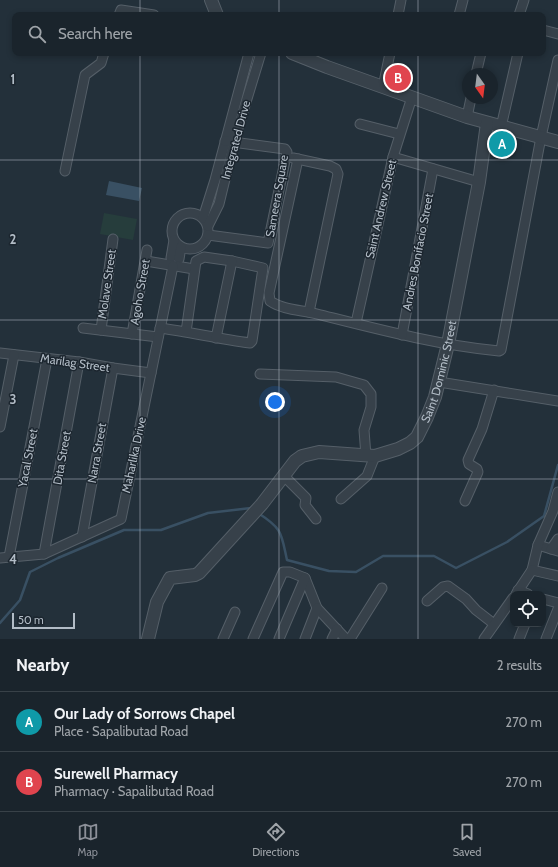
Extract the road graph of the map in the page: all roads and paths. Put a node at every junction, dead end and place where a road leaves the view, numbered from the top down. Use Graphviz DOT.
graph roads {
  1 [pos="211,0"];
  2 [pos="401,0"];
  3 [pos="463,0"];
  4 [pos="524,0"];
  5 [pos="120,12"];
  6 [pos="134,12"];
  7 [pos="216,12"];
  8 [pos="399,12"];
  9 [pos="459,12"];
  10 [pos="520,12"];
  11 [pos="546,31"];
  12 [pos="558,34"];
  13 [pos="103,56"];
  14 [pos="248,56"];
  15 [pos="260,56"];
  16 [pos="300,56"];
  17 [pos="389,56"];
  18 [pos="480,56"];
  19 [pos="517,56"];
  20 [pos="558,60"];
  21 [pos="477,68"];
  22 [pos="383,87"];
  23 [pos="412,97"];
  24 [pos="470,104"];
  25 [pos="467,117"];
  26 [pos="487,123"];
  27 [pos="360,124"];
  28 [pos="502,127"];
  29 [pos="399,134"];
  30 [pos="540,138"];
  31 [pos="230,141"];
  32 [pos="558,142"];
  33 [pos="286,156"];
  34 [pos="393,157"];
  35 [pos="298,159"];
  36 [pos="219,164"];
  37 [pos="228,166"];
  38 [pos="433,169"];
  39 [pos="65,171"];
  40 [pos="479,182"];
  41 [pos="206,226"];
  42 [pos="113,239"];
  43 [pos="174,240"];
  44 [pos="181,247"];
  45 [pos="147,250"];
  46 [pos="146,261"];
  47 [pos="232,261"];
  48 [pos="174,262"];
  49 [pos="194,269"];
  50 [pos="309,312"];
  51 [pos="356,323"];
  52 [pos="83,328"];
  53 [pos="160,328"];
  54 [pos="101,330"];
  55 [pos="186,332"];
  56 [pos="132,334"];
  57 [pos="402,335"];
  58 [pos="158,338"];
  59 [pos="216,338"];
  60 [pos="448,344"];
  61 [pos="0,353"];
  62 [pos="14,355"];
  63 [pos="47,359"];
  64 [pos="79,362"];
  65 [pos="113,368"];
  66 [pos="151,373"];
  67 [pos="260,374"];
  68 [pos="440,382"];
  69 [pos="494,390"];
  70 [pos="558,401"];
  71 [pos="0,427"];
  72 [pos="370,456"];
  73 [pos="283,475"];
  74 [pos="558,496"];
  75 [pos="341,499"];
  76 [pos="465,501"];
  77 [pos="316,519"];
  78 [pos="82,537"];
  79 [pos="558,539"];
  80 [pos="538,545"];
  81 [pos="554,550"];
  82 [pos="44,554"];
  83 [pos="5,558"];
  84 [pos="532,570"];
  85 [pos="558,576"];
  86 [pos="304,578"];
  87 [pos="382,588"];
  88 [pos="518,591"];
  89 [pos="546,600"];
  90 [pos="427,601"];
  91 [pos="510,602"];
  92 [pos="558,603"];
  93 [pos="317,608"];
  94 [pos="558,608"];
  95 [pos="235,612"];
  96 [pos="494,624"];
  97 [pos="524,627"];
  98 [pos="337,629"];
  99 [pos="148,639"];
  100 [pos="222,639"];
  101 [pos="253,639"];
  102 [pos="279,639"];
  103 [pos="305,639"];
  104 [pos="332,639"];
  105 [pos="346,639"];
  106 [pos="350,639"];
  107 [pos="484,639"];
  108 [pos="519,639"];
  109 [pos="546,639"];
  1 -- 7 [label="street"];
  2 -- 8 [label="street"];
  3 -- 9 [label="street"];
  4 -- 10 [label="street"];
  5 -- 6 [label="street"];
  11 -- 12 [label="street"];
  13 -- 39 [label="street"];
  14 -- 31 [label="street, Integrated Drive"];
  15 -- 31 [label="street, Integrated Drive"];
  16 -- 22 [label="street"];
  17 -- 22 [label="street"];
  18 -- 21 [label="street"];
  19 -- 28 [label="street"];
  20 -- 30 [label="street"];
  22 -- 23 [label="street"];
  23 -- 25 [label="street"];
  23 -- 29 [label="street, Saint Andrew Street"];
  24 -- 25 [label="street"];
  25 -- 26 [label="street"];
  26 -- 28 [label="street"];
  26 -- 40 [label="street, Saint Dominic Street"];
  27 -- 29 [label="street"];
  28 -- 30 [label="street"];
  29 -- 34 [label="street, Saint Andrew Street"];
  30 -- 32 [label="street"];
  30 -- 60 [label="street"];
  31 -- 33 [label="street, Sameera Square"];
  31 -- 36 [label="street, Integrated Drive"];
  31 -- 37 [label="street, Integrated Drive"];
  33 -- 35 [label="street"];
  33 -- 41 [label="street, Sameera Square"];
  34 -- 38 [label="street"];
  34 -- 51 [label="street, Saint Andrew Street"];
  35 -- 50 [label="street"];
  35 -- 50 [label="street"];
  36 -- 37 [label="street"];
  36 -- 41 [label="street, Integrated Drive"];
  37 -- 41 [label="street, Integrated Drive"];
  38 -- 40 [label="street"];
  38 -- 57 [label="street, Andres Bonifacio Street"];
  40 -- 60 [label="street, Saint Dominic Street"];
  41 -- 43 [label="street"];
  41 -- 44 [label="street"];
  42 -- 54 [label="street, Molave Street"];
  43 -- 44 [label="street"];
  43 -- 48 [label="street"];
  44 -- 48 [label="street"];
  45 -- 46 [label="street, Agoho Street"];
  46 -- 48 [label="street"];
  46 -- 56 [label="street, Agoho Street"];
  47 -- 49 [label="street"];
  47 -- 59 [label="street"];
  47 -- 59 [label="street"];
  48 -- 49 [label="street"];
  48 -- 53 [label="street, Maharlika Drive"];
  49 -- 55 [label="street"];
  50 -- 51 [label="street"];
  51 -- 57 [label="street"];
  52 -- 54 [label="street"];
  53 -- 55 [label="street"];
  53 -- 58 [label="street, Maharlika Drive"];
  54 -- 56 [label="street"];
  55 -- 59 [label="street"];
  56 -- 58 [label="street"];
  57 -- 60 [label="street"];
  58 -- 66 [label="street, Maharlika Drive"];
  60 -- 68 [label="street, Saint Dominic Street"];
  61 -- 62 [label="street, Marilag Street"];
  62 -- 63 [label="street, Marilag Street"];
  62 -- 71 [label="street"];
  63 -- 64 [label="street, Marilag Street"];
  63 -- 83 [label="street, Yacal Street"];
  64 -- 65 [label="street, Marilag Street"];
  64 -- 82 [label="street, Dita Street"];
  65 -- 66 [label="street, Marilag Street"];
  65 -- 78 [label="street, Narra Street"];
  66 -- 78 [label="street, Maharlika Drive"];
  67 -- 72 [label="street"];
  68 -- 69 [label="street"];
  68 -- 72 [label="street, Saint Dominic Street"];
  69 -- 70 [label="street"];
  69 -- 76 [label="street"];
  72 -- 73 [label="street, Saint Dominic Street"];
  72 -- 75 [label="street"];
  73 -- 77 [label="street"];
  73 -- 99 [label="street, Saint Dominic Street"];
  74 -- 80 [label="street"];
  78 -- 82 [label="street, Maharlika Drive"];
  79 -- 81 [label="street"];
  80 -- 81 [label="street"];
  80 -- 84 [label="street"];
  82 -- 83 [label="street, Maharlika Drive"];
  84 -- 85 [label="street"];
  84 -- 88 [label="street"];
  86 -- 93 [label="street"];
  86 -- 101 [label="street"];
  86 -- 102 [label="street"];
  87 -- 106 [label="street"];
  89 -- 92 [label="street"];
  90 -- 96 [label="street"];
  91 -- 96 [label="street"];
  93 -- 98 [label="street"];
  93 -- 103 [label="street"];
  94 -- 109 [label="street"];
  95 -- 100 [label="street"];
  96 -- 107 [label="street"];
  97 -- 108 [label="street"];
  98 -- 104 [label="street"];
  98 -- 105 [label="street"];
}
